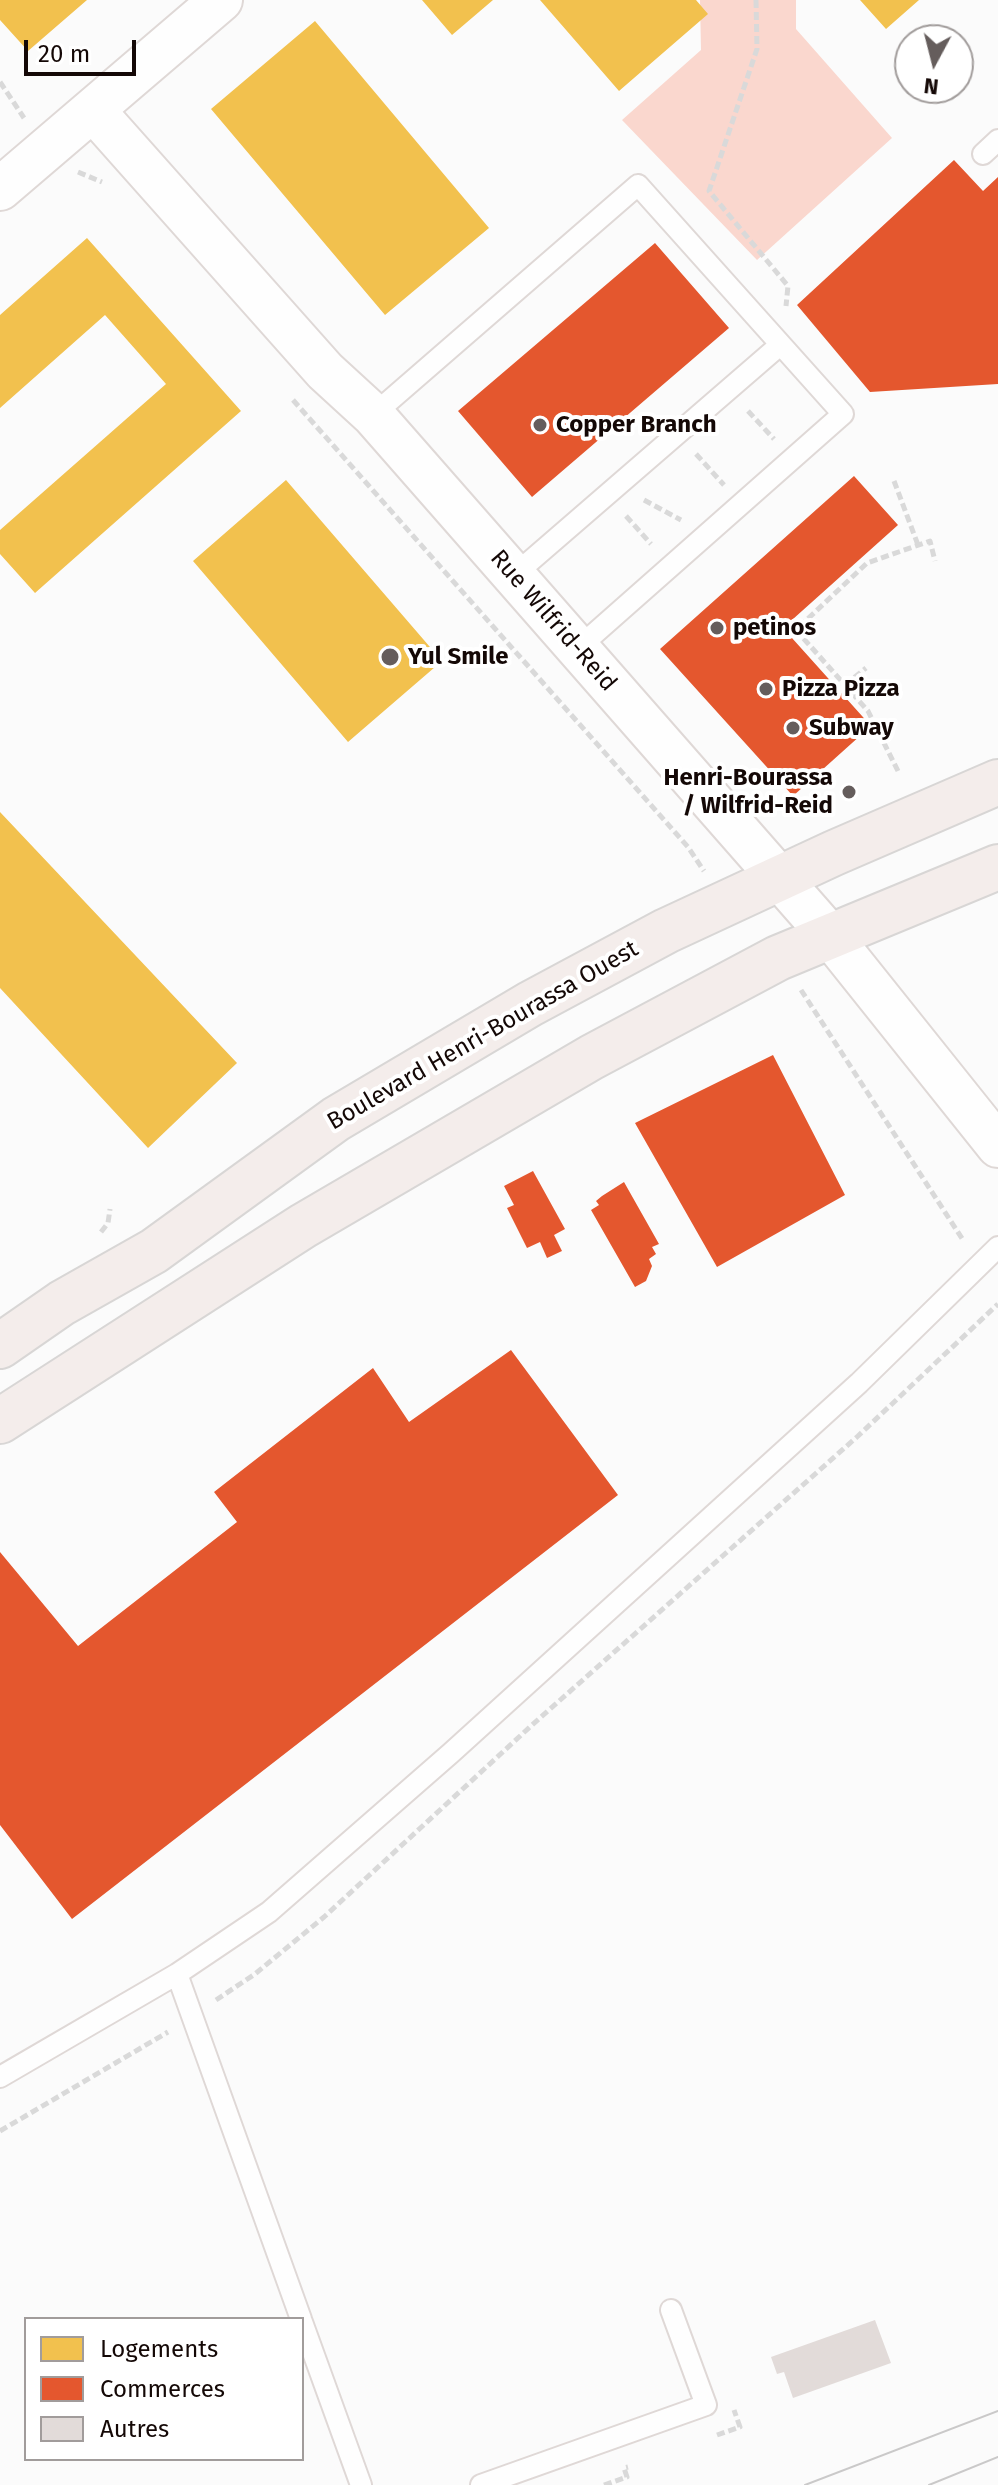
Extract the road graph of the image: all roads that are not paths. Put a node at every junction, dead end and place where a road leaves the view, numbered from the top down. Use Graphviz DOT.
graph roads {
  1 [pos="221,0"];
  2 [pos="93,110"];
  3 [pos="0,189"];
  4 [pos="780,345"];
  5 [pos="373,415"];
  6 [pos="513,576"];
  7 [pos="577,649"];
  8 [pos="998,782"];
  9 [pos="998,867"];
  10 [pos="777,879"];
  11 [pos="831,937"];
  12 [pos="998,1146"];
  13 [pos="998,1247"];
  14 [pos="0,1346"];
  15 [pos="0,1421"];
  16 [pos="177,1974"];
  17 [pos="0,2077"];
  18 [pos="671,2310"];
  19 [pos="301,2317"];
  20 [pos="304,2326"];
  21 [pos="361,2485"];
  22 [pos="481,2485"];
  1 -- 2 [label="street"];
  2 -- 3 [label="street"];
  2 -- 5 [label="street, Rue Wilfrid-Reid"];
  4 -- 5 [label="lane"];
  4 -- 6 [label="lane"];
  4 -- 7 [label="lane"];
  5 -- 6 [label="street, Rue Wilfrid-Reid"];
  6 -- 7 [label="street, Rue Wilfrid-Reid"];
  7 -- 10 [label="street, Rue Wilfrid-Reid"];
  8 -- 10 [label="main road, Boulevard Henri-Bourassa Ouest"];
  9 -- 11 [label="main road"];
  10 -- 11 [label="street, Rue Wilfrid-Reid"];
  10 -- 14 [label="main road, Boulevard Henri-Bourassa Ouest"];
  11 -- 12 [label="street, Rue Wilfrid-Reid"];
  11 -- 15 [label="main road"];
  13 -- 16 [label="lane"];
  16 -- 17 [label="lane"];
  16 -- 19 [label="lane"];
  18 -- 22 [label="lane"];
  20 -- 21 [label="lane"];
}
